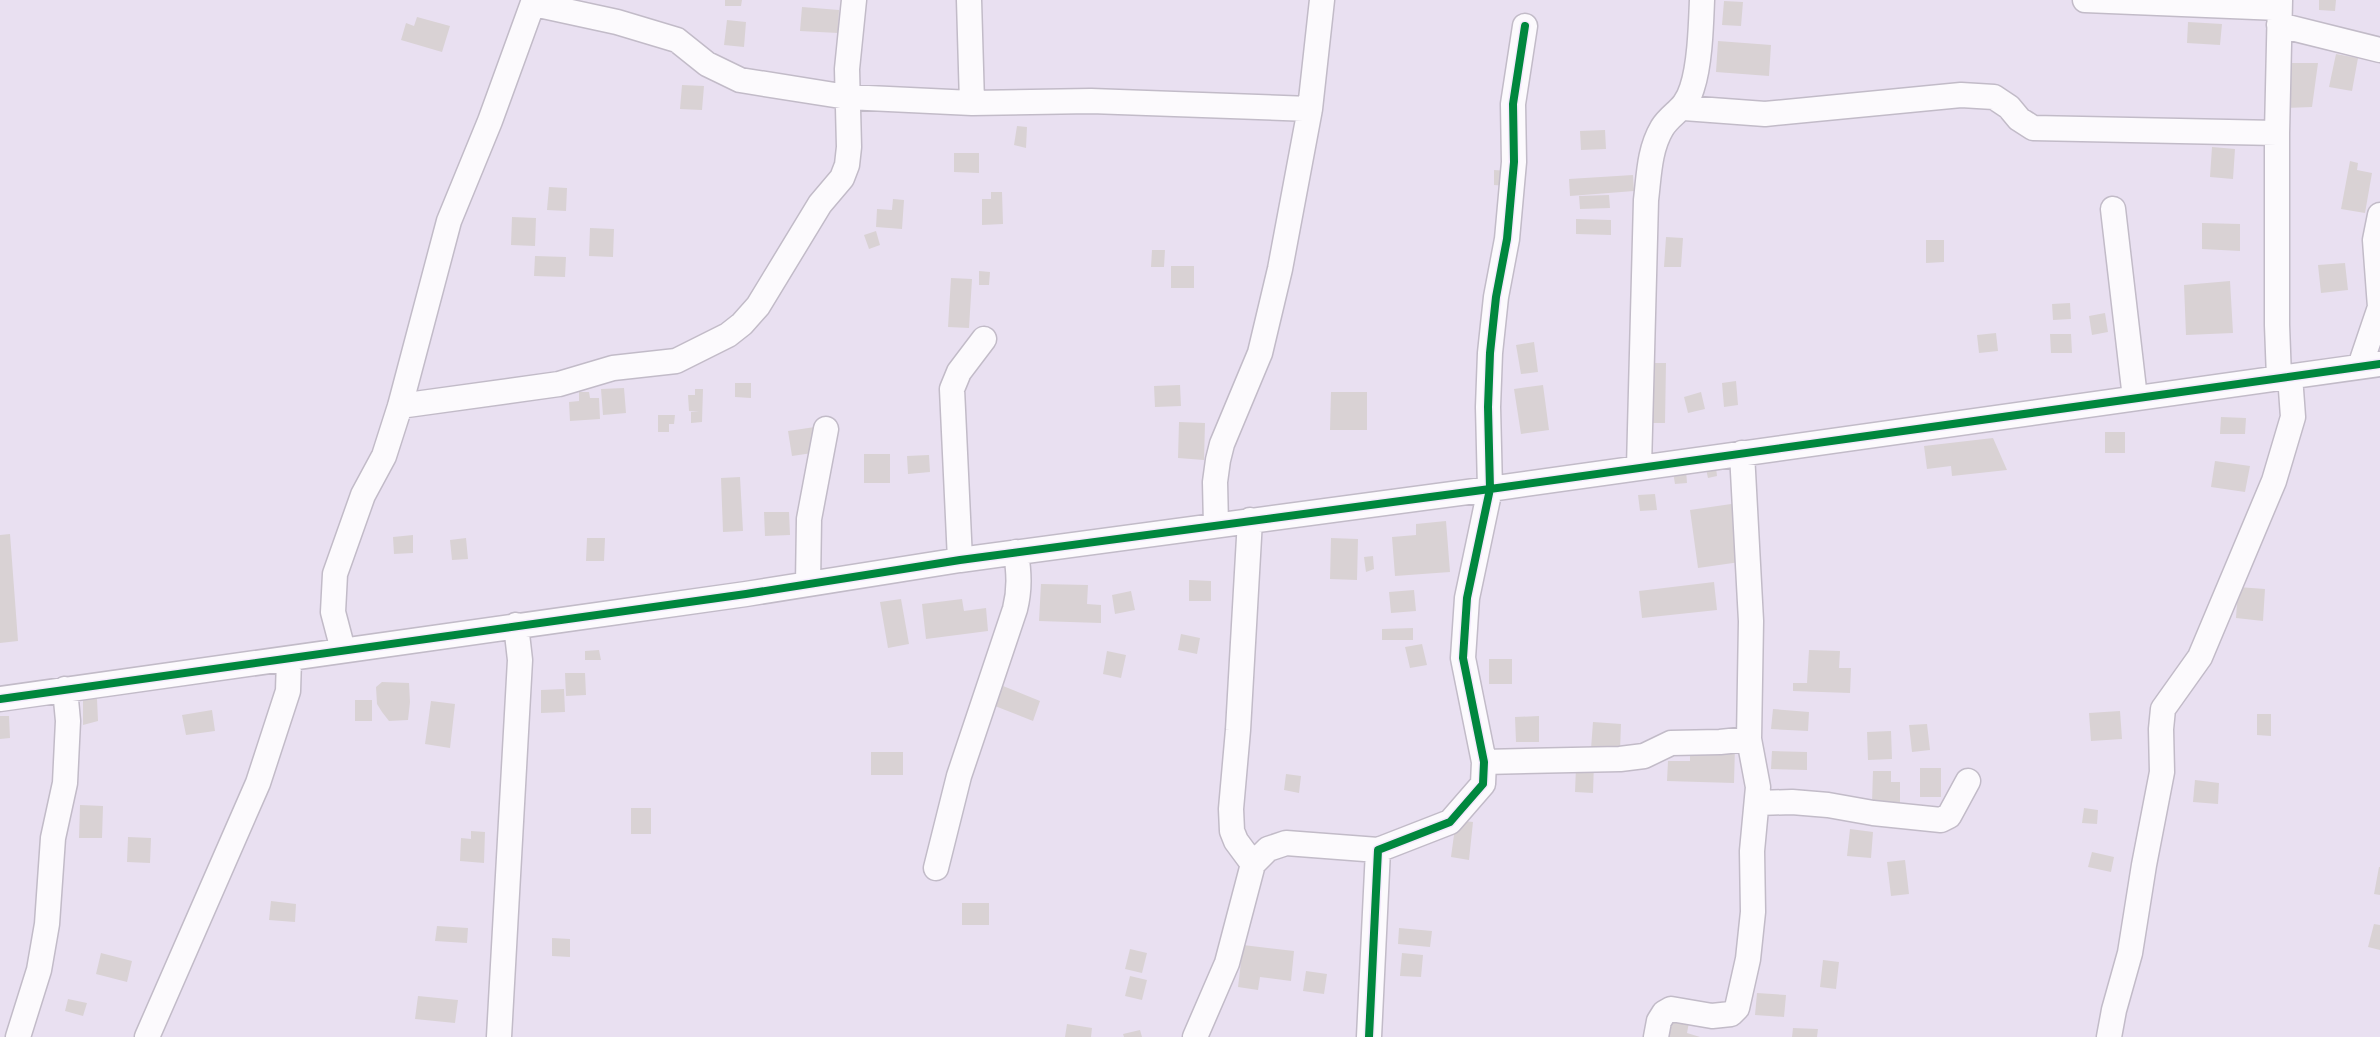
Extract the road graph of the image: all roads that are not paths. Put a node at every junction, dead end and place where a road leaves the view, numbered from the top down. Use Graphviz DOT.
graph roads {
  1 [pos="854,0"];
  2 [pos="969,0"];
  3 [pos="1322,0"];
  4 [pos="1702,0"];
  5 [pos="2085,0"];
  6 [pos="534,2"];
  7 [pos="2279,11"];
  8 [pos="1525,26"];
  9 [pos="2380,50"];
  10 [pos="847,97"];
  11 [pos="972,103"];
  12 [pos="1684,108"];
  13 [pos="1310,109"];
  14 [pos="2277,133"];
  15 [pos="2113,209"];
  16 [pos="2380,215"];
  17 [pos="984,339"];
  18 [pos="2370,365"];
  19 [pos="2285,377"];
  20 [pos="2135,398"];
  21 [pos="400,406"];
  22 [pos="826,429"];
  23 [pos="1742,453"];
  24 [pos="1639,467"];
  25 [pos="1490,489"];
  26 [pos="1250,520"];
  27 [pos="1216,525"];
  28 [pos="1016,552"];
  29 [pos="960,560"];
  30 [pos="808,584"];
  31 [pos="516,625"];
  32 [pos="343,650"];
  33 [pos="289,659"];
  34 [pos="65,689"];
  35 [pos="0,699"];
  36 [pos="1749,739"];
  37 [pos="1484,762"];
  38 [pos="1968,781"];
  39 [pos="1757,803"];
  40 [pos="1378,850"];
  41 [pos="1253,864"];
  42 [pos="936,868"];
  43 [pos="18,1037"];
  44 [pos="147,1037"];
  45 [pos="499,1037"];
  46 [pos="1195,1037"];
  47 [pos="1369,1037"];
  48 [pos="1656,1037"];
  49 [pos="2109,1037"];
  1 -- 10 [label="street"];
  2 -- 11 [label="street"];
  3 -- 13 [label="street"];
  4 -- 12 [label="street"];
  5 -- 7 [label="street"];
  6 -- 10 [label="street"];
  6 -- 21 [label="street"];
  7 -- 9 [label="street"];
  7 -- 14 [label="street"];
  8 -- 25 [label="street"];
  10 -- 11 [label="street"];
  10 -- 21 [label="street"];
  11 -- 13 [label="street"];
  12 -- 14 [label="street"];
  12 -- 24 [label="street"];
  13 -- 27 [label="street"];
  14 -- 19 [label="street"];
  15 -- 20 [label="street"];
  16 -- 18 [label="street"];
  17 -- 29 [label="street"];
  18 -- 19 [label="street"];
  19 -- 20 [label="street"];
  19 -- 49 [label="street"];
  20 -- 23 [label="street"];
  21 -- 32 [label="street"];
  22 -- 30 [label="street"];
  23 -- 24 [label="street"];
  23 -- 36 [label="street"];
  24 -- 25 [label="street"];
  25 -- 26 [label="street"];
  25 -- 37 [label="street"];
  26 -- 27 [label="street"];
  26 -- 41 [label="street"];
  27 -- 28 [label="street"];
  28 -- 29 [label="street"];
  28 -- 42 [label="street"];
  29 -- 30 [label="street"];
  30 -- 31 [label="street"];
  31 -- 32 [label="street"];
  31 -- 45 [label="street"];
  32 -- 33 [label="street"];
  33 -- 34 [label="street"];
  33 -- 44 [label="street"];
  34 -- 35 [label="street"];
  34 -- 43 [label="street"];
  36 -- 37 [label="street"];
  36 -- 39 [label="street"];
  37 -- 40 [label="street"];
  38 -- 39 [label="street"];
  39 -- 48 [label="street"];
  40 -- 41 [label="street"];
  40 -- 47 [label="street"];
  41 -- 46 [label="street"];
}
